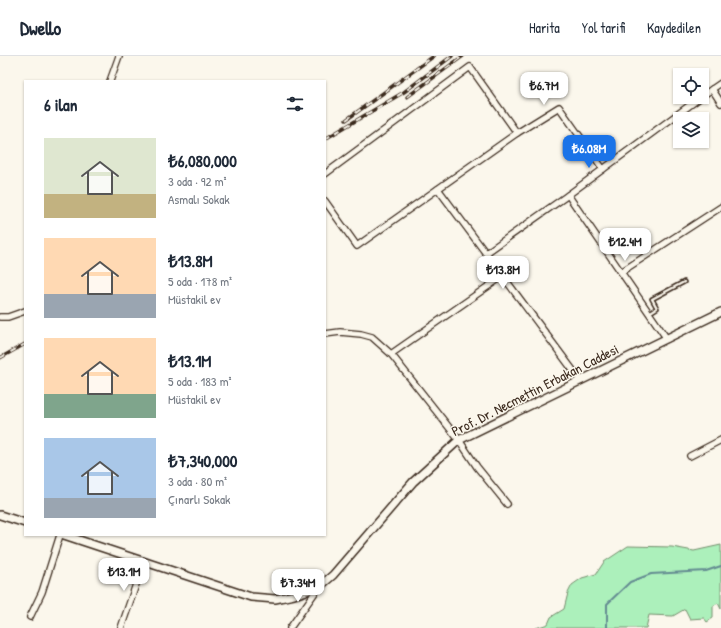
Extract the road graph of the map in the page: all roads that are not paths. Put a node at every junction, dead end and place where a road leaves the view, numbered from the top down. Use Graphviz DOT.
graph roads {
  1 [pos="119,56"];
  2 [pos="110,80"];
  3 [pos="721,83"];
  4 [pos="712,89"];
  5 [pos="709,91"];
  6 [pos="721,103"];
  7 [pos="692,104"];
  8 [pos="517,133"];
  9 [pos="604,169"];
  10 [pos="326,173"];
  11 [pos="438,189"];
  12 [pos="568,195"];
  13 [pos="326,202"];
  14 [pos="721,207"];
  15 [pos="486,253"];
  16 [pos="621,272"];
  17 [pos="503,276"];
  18 [pos="684,282"];
  19 [pos="24,310"];
  20 [pos="721,312"];
  21 [pos="649,313"];
  22 [pos="0,316"];
  23 [pos="326,334"];
  24 [pos="667,339"];
  25 [pos="391,354"];
  26 [pos="581,381"];
  27 [pos="460,440"];
  28 [pos="721,440"];
  29 [pos="690,456"];
  30 [pos="507,504"];
  31 [pos="2,515"];
  32 [pos="24,523"];
  33 [pos="60,536"];
  34 [pos="67,536"];
  35 [pos="144,561"];
  36 [pos="319,587"];
  37 [pos="30,617"];
  38 [pos="121,628"];
  39 [pos="290,628"];
  1 -- 2 [label="street"];
  3 -- 4 [label="street"];
  4 -- 5 [label="street"];
  4 -- 6 [label="street"];
  7 -- 9 [label="street"];
  8 -- 9 [label="street"];
  8 -- 10 [label="street"];
  8 -- 11 [label="street"];
  9 -- 12 [label="street"];
  11 -- 13 [label="street"];
  11 -- 15 [label="street"];
  12 -- 15 [label="street"];
  12 -- 16 [label="street"];
  14 -- 16 [label="street"];
  15 -- 17 [label="street"];
  16 -- 21 [label="street"];
  17 -- 25 [label="street"];
  17 -- 26 [label="street"];
  18 -- 21 [label="lane"];
  19 -- 22 [label="street"];
  20 -- 24 [label="street, Prof. Dr. Necmettin Erbakan Caddesi"];
  21 -- 24 [label="street"];
  23 -- 25 [label="street"];
  24 -- 26 [label="street, Prof. Dr. Necmettin Erbakan Caddesi"];
  25 -- 27 [label="street"];
  26 -- 27 [label="street, Prof. Dr. Necmettin Erbakan Caddesi"];
  27 -- 30 [label="street"];
  27 -- 36 [label="street, Prof. Dr. Necmettin Erbakan Caddesi"];
  28 -- 29 [label="street"];
  31 -- 32 [label="street"];
  33 -- 37 [label="street"];
  34 -- 35 [label="street, Prof. Dr. Necmettin Erbakan Caddesi"];
  35 -- 36 [label="street, Prof. Dr. Necmettin Erbakan Caddesi"];
  35 -- 38 [label="street"];
  36 -- 39 [label="street"];
}
